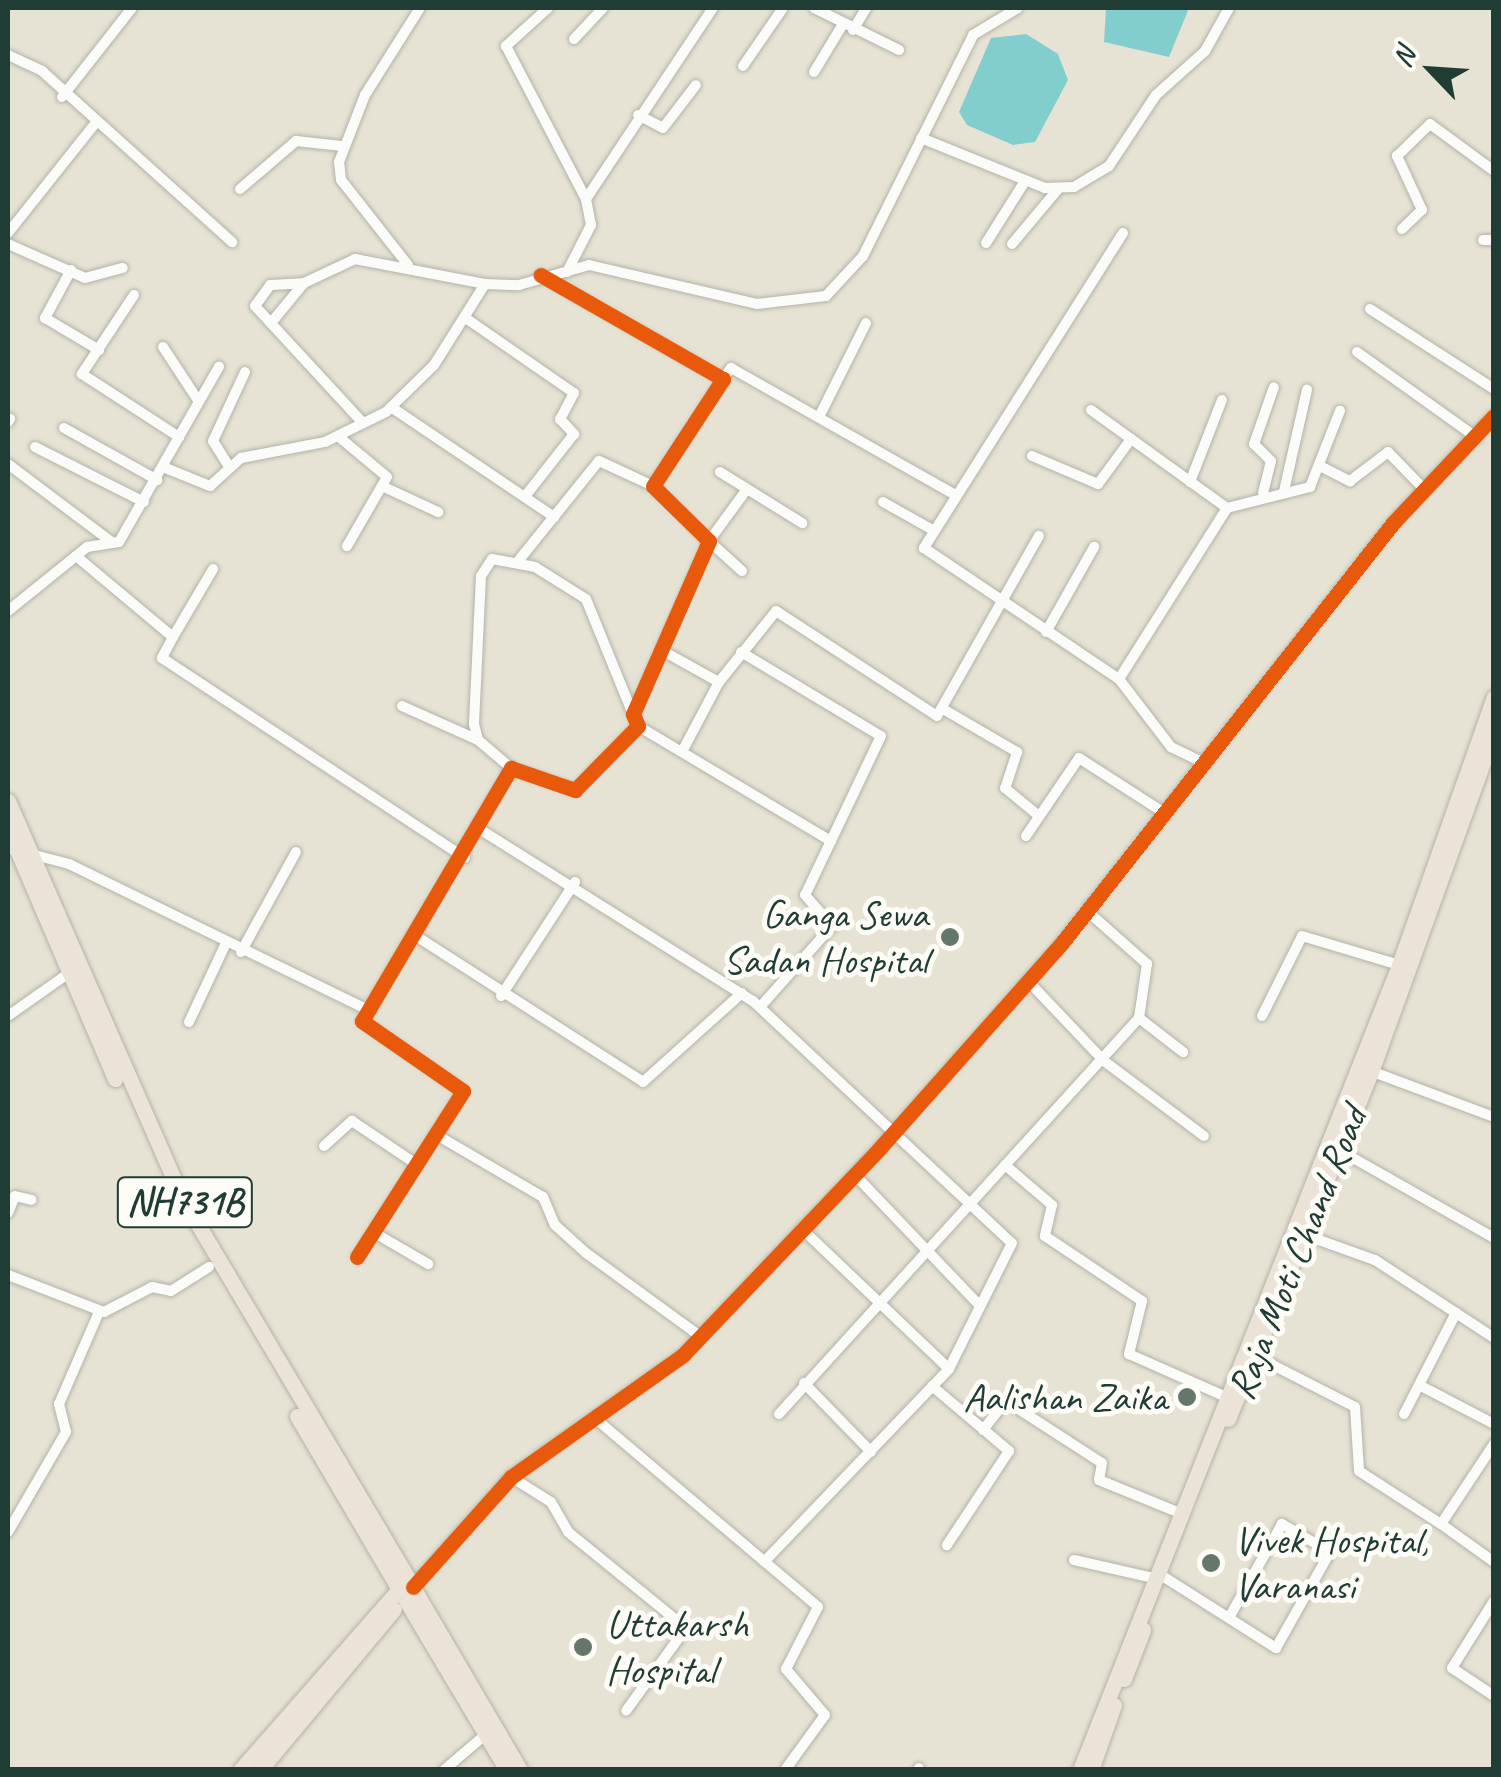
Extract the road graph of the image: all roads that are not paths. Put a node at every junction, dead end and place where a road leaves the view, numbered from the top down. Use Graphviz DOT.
graph roads {
  1 [pos="132,8"];
  2 [pos="420,8"];
  3 [pos="548,8"];
  4 [pos="603,8"];
  5 [pos="712,8"];
  6 [pos="783,8"];
  7 [pos="814,8"];
  8 [pos="866,8"];
  9 [pos="1018,8"];
  10 [pos="1229,8"];
  11 [pos="848,27"];
  12 [pos="574,39"];
  13 [pos="899,50"];
  14 [pos="8,55"];
  15 [pos="743,66"];
  16 [pos="814,72"];
  17 [pos="696,85"];
  18 [pos="62,97"];
  19 [pos="638,115"];
  20 [pos="94,126"];
  21 [pos="921,138"];
  22 [pos="342,146"];
  23 [pos="1494,171"];
  24 [pos="1026,181"];
  25 [pos="1060,188"];
  26 [pos="240,189"];
  27 [pos="586,199"];
  28 [pos="1402,230"];
  29 [pos="8,232"];
  30 [pos="1123,233"];
  31 [pos="232,242"];
  32 [pos="986,243"];
  33 [pos="8,244"];
  34 [pos="1012,244"];
  35 [pos="409,266"];
  36 [pos="123,268"];
  37 [pos="70,270"];
  38 [pos="567,272"];
  39 [pos="541,275"];
  40 [pos="304,283"];
  41 [pos="485,284"];
  42 [pos="134,295"];
  43 [pos="1370,308"];
  44 [pos="467,319"];
  45 [pos="270,323"];
  46 [pos="866,324"];
  47 [pos="163,347"];
  48 [pos="99,350"];
  49 [pos="1357,352"];
  50 [pos="219,367"];
  51 [pos="245,372"];
  52 [pos="723,379"];
  53 [pos="1274,387"];
  54 [pos="1494,389"];
  55 [pos="1307,390"];
  56 [pos="198,400"];
  57 [pos="1222,400"];
  58 [pos="391,407"];
  59 [pos="1091,410"];
  60 [pos="1340,411"];
  61 [pos="1494,416"];
  62 [pos="819,417"];
  63 [pos="363,423"];
  64 [pos="64,428"];
  65 [pos="179,437"];
  66 [pos="339,438"];
  67 [pos="1477,438"];
  68 [pos="1131,439"];
  69 [pos="35,447"];
  70 [pos="1032,456"];
  71 [pos="8,464"];
  72 [pos="228,465"];
  73 [pos="1320,466"];
  74 [pos="162,467"];
  75 [pos="720,472"];
  76 [pos="158,480"];
  77 [pos="1190,482"];
  78 [pos="384,486"];
  79 [pos="653,486"];
  80 [pos="747,489"];
  81 [pos="1284,490"];
  82 [pos="1425,490"];
  83 [pos="1263,493"];
  84 [pos="954,494"];
  85 [pos="526,495"];
  86 [pos="144,502"];
  87 [pos="883,502"];
  88 [pos="1227,508"];
  89 [pos="438,512"];
  90 [pos="554,517"];
  91 [pos="802,523"];
  92 [pos="931,530"];
  93 [pos="1040,536"];
  94 [pos="709,541"];
  95 [pos="113,543"];
  96 [pos="347,546"];
  97 [pos="1094,547"];
  98 [pos="76,556"];
  99 [pos="519,560"];
  100 [pos="213,569"];
  101 [pos="742,572"];
  102 [pos="1000,604"];
  103 [pos="8,610"];
  104 [pos="1046,632"];
  105 [pos="173,637"];
  106 [pos="663,651"];
  107 [pos="741,652"];
  108 [pos="1118,679"];
  109 [pos="718,682"];
  110 [pos="1494,697"];
  111 [pos="402,706"];
  112 [pos="943,709"];
  113 [pos="633,714"];
  114 [pos="638,726"];
  115 [pos="1494,732"];
  116 [pos="478,740"];
  117 [pos="684,748"];
  118 [pos="1206,764"];
  119 [pos="511,768"];
  120 [pos="8,801"];
  121 [pos="1166,814"];
  122 [pos="1039,816"];
  123 [pos="481,830"];
  124 [pos="1026,836"];
  125 [pos="832,841"];
  126 [pos="14,843"];
  127 [pos="296,852"];
  128 [pos="465,858"];
  129 [pos="575,882"];
  130 [pos="1088,911"];
  131 [pos="416,936"];
  132 [pos="225,945"];
  133 [pos="241,952"];
  134 [pos="1399,966"];
  135 [pos="69,973"];
  136 [pos="1028,982"];
  137 [pos="742,993"];
  138 [pos="502,996"];
  139 [pos="760,1007"];
  140 [pos="369,1010"];
  141 [pos="8,1016"];
  142 [pos="1262,1016"];
  143 [pos="1139,1018"];
  144 [pos="189,1022"];
  145 [pos="1183,1052"];
  146 [pos="1104,1061"];
  147 [pos="1365,1069"];
  148 [pos="1494,1118"];
  149 [pos="894,1133"];
  150 [pos="436,1134"];
  151 [pos="1204,1136"];
  152 [pos="324,1146"];
  153 [pos="1339,1150"];
  154 [pos="416,1164"];
  155 [pos="1005,1164"];
  156 [pos="854,1174"];
  157 [pos="32,1200"];
  158 [pos="968,1202"];
  159 [pos="8,1214"];
  160 [pos="801,1228"];
  161 [pos="373,1232"];
  162 [pos="1304,1235"];
  163 [pos="1494,1238"];
  164 [pos="924,1245"];
  165 [pos="357,1257"];
  166 [pos="428,1264"];
  167 [pos="209,1267"];
  168 [pos="8,1275"];
  169 [pos="875,1299"];
  170 [pos="980,1306"];
  171 [pos="99,1312"];
  172 [pos="1456,1314"];
  173 [pos="700,1336"];
  174 [pos="1494,1338"];
  175 [pos="1255,1356"];
  176 [pos="948,1369"];
  177 [pos="804,1382"];
  178 [pos="932,1386"];
  179 [pos="1420,1386"];
  180 [pos="1226,1397"];
  181 [pos="779,1414"];
  182 [pos="1404,1414"];
  183 [pos="597,1420"];
  184 [pos="1494,1424"];
  185 [pos="984,1430"];
  186 [pos="1494,1444"];
  187 [pos="870,1452"];
  188 [pos="511,1477"];
  189 [pos="1180,1513"];
  190 [pos="1441,1524"];
  191 [pos="8,1532"];
  192 [pos="947,1545"];
  193 [pos="1074,1560"];
  194 [pos="764,1562"];
  195 [pos="1494,1562"];
  196 [pos="1159,1578"];
  197 [pos="408,1586"];
  198 [pos="1494,1601"];
  199 [pos="1230,1616"];
  200 [pos="1483,1619"];
  201 [pos="1494,1626"];
  202 [pos="1494,1696"];
  203 [pos="626,1711"];
  204 [pos="486,1734"];
  205 [pos="240,1770"];
  206 [pos="260,1770"];
  207 [pos="444,1770"];
  208 [pos="507,1770"];
  209 [pos="520,1770"];
  210 [pos="784,1770"];
  211 [pos="1080,1770"];
  212 [pos="1092,1770"];
  1 -- 18 [label="street"];
  2 -- 22 [label="street"];
  3 -- 27 [label="street"];
  4 -- 12 [label="street"];
  5 -- 19 [label="street"];
  6 -- 15 [label="street"];
  7 -- 11 [label="street"];
  8 -- 11 [label="street"];
  9 -- 21 [label="street"];
  10 -- 25 [label="street"];
  11 -- 13 [label="street"];
  11 -- 16 [label="street"];
  14 -- 18 [label="street"];
  17 -- 19 [label="street"];
  18 -- 20 [label="street"];
  19 -- 27 [label="street"];
  20 -- 29 [label="street"];
  20 -- 31 [label="street"];
  21 -- 24 [label="street"];
  21 -- 38 [label="street"];
  22 -- 26 [label="street"];
  22 -- 35 [label="street"];
  23 -- 28 [label="street"];
  24 -- 25 [label="street"];
  24 -- 32 [label="street"];
  25 -- 34 [label="street"];
  27 -- 38 [label="street"];
  30 -- 84 [label="street"];
  33 -- 37 [label="street"];
  35 -- 40 [label="street"];
  35 -- 41 [label="street"];
  36 -- 37 [label="street"];
  37 -- 48 [label="street"];
  38 -- 39 [label="street"];
  39 -- 41 [label="street"];
  39 -- 52 [label="street"];
  40 -- 45 [label="street"];
  40 -- 45 [label="street"];
  41 -- 44 [label="street"];
  42 -- 48 [label="street"];
  43 -- 54 [label="street"];
  44 -- 58 [label="street"];
  44 -- 85 [label="street"];
  45 -- 63 [label="street"];
  46 -- 62 [label="street"];
  47 -- 56 [label="street"];
  48 -- 65 [label="street"];
  49 -- 67 [label="street"];
  50 -- 56 [label="street"];
  51 -- 72 [label="street"];
  52 -- 62 [label="street"];
  52 -- 79 [label="street"];
  53 -- 83 [label="street"];
  55 -- 81 [label="street"];
  56 -- 65 [label="street"];
  57 -- 77 [label="street"];
  58 -- 63 [label="street"];
  58 -- 85 [label="street"];
  59 -- 68 [label="street"];
  60 -- 73 [label="street"];
  61 -- 67 [label="street"];
  62 -- 84 [label="street"];
  63 -- 66 [label="street"];
  64 -- 76 [label="street"];
  65 -- 74 [label="street"];
  66 -- 72 [label="street"];
  66 -- 78 [label="street"];
  67 -- 82 [label="street"];
  68 -- 70 [label="street"];
  68 -- 77 [label="street"];
  69 -- 86 [label="street"];
  71 -- 95 [label="street"];
  72 -- 74 [label="street"];
  73 -- 81 [label="street"];
  73 -- 82 [label="street"];
  74 -- 76 [label="street"];
  75 -- 80 [label="street"];
  76 -- 86 [label="street"];
  77 -- 88 [label="street"];
  78 -- 89 [label="street"];
  78 -- 96 [label="street"];
  79 -- 90 [label="street"];
  79 -- 94 [label="street"];
  80 -- 91 [label="street"];
  80 -- 94 [label="street"];
  81 -- 83 [label="street"];
  82 -- 118 [label="street"];
  83 -- 88 [label="street"];
  84 -- 92 [label="street"];
  85 -- 90 [label="street"];
  86 -- 95 [label="street"];
  87 -- 92 [label="street"];
  88 -- 108 [label="street"];
  90 -- 99 [label="street"];
  92 -- 102 [label="street"];
  93 -- 102 [label="street"];
  94 -- 101 [label="street"];
  94 -- 106 [label="street"];
  95 -- 98 [label="street"];
  97 -- 104 [label="street"];
  98 -- 103 [label="street"];
  98 -- 105 [label="street"];
  99 -- 113 [label="street"];
  99 -- 116 [label="street"];
  100 -- 105 [label="street"];
  102 -- 104 [label="street"];
  102 -- 112 [label="street"];
  104 -- 108 [label="street"];
  105 -- 128 [label="street"];
  106 -- 109 [label="street"];
  106 -- 113 [label="street"];
  107 -- 109 [label="street"];
  107 -- 112 [label="street"];
  107 -- 125 [label="street"];
  108 -- 118 [label="street"];
  109 -- 117 [label="street"];
  110 -- 134 [label="main road"];
  111 -- 116 [label="street"];
  112 -- 122 [label="street"];
  113 -- 114 [label="street"];
  114 -- 117 [label="street"];
  114 -- 119 [label="street"];
  115 -- 147 [label="main road, Raja Moti Chand Road"];
  116 -- 119 [label="street"];
  117 -- 125 [label="street"];
  118 -- 121 [label="street"];
  119 -- 123 [label="street"];
  120 -- 126 [label="main road, NH731B"];
  121 -- 122 [label="street"];
  121 -- 130 [label="street"];
  122 -- 124 [label="street"];
  123 -- 128 [label="street"];
  123 -- 129 [label="street"];
  125 -- 139 [label="street"];
  126 -- 132 [label="street"];
  126 -- 135 [label="main road, NH731B"];
  126 -- 197 [label="main road, NH731B"];
  127 -- 133 [label="street"];
  128 -- 131 [label="street"];
  129 -- 137 [label="street"];
  129 -- 138 [label="street"];
  130 -- 136 [label="street"];
  130 -- 143 [label="street"];
  131 -- 138 [label="street"];
  131 -- 140 [label="street"];
  132 -- 133 [label="street"];
  132 -- 144 [label="street"];
  133 -- 140 [label="street"];
  134 -- 142 [label="street"];
  134 -- 147 [label="main road"];
  135 -- 141 [label="street"];
  135 -- 167 [label="main road, NH731B"];
  136 -- 146 [label="street"];
  136 -- 149 [label="street"];
  137 -- 138 [label="street"];
  137 -- 139 [label="street"];
  139 -- 149 [label="street"];
  140 -- 150 [label="street"];
  143 -- 145 [label="street"];
  143 -- 146 [label="street"];
  146 -- 151 [label="street"];
  146 -- 155 [label="street"];
  147 -- 148 [label="street"];
  147 -- 153 [label="main road, Raja Moti Chand Road"];
  147 -- 180 [label="main road"];
  149 -- 156 [label="street"];
  149 -- 158 [label="street"];
  150 -- 154 [label="street"];
  150 -- 173 [label="street"];
  152 -- 154 [label="street"];
  153 -- 162 [label="main road, Raja Moti Chand Road"];
  153 -- 163 [label="street"];
  154 -- 161 [label="street"];
  155 -- 158 [label="street"];
  155 -- 180 [label="street"];
  156 -- 160 [label="street"];
  156 -- 164 [label="street"];
  157 -- 159 [label="street"];
  158 -- 164 [label="street"];
  158 -- 170 [label="street"];
  160 -- 169 [label="street"];
  160 -- 173 [label="street"];
  161 -- 165 [label="street"];
  161 -- 166 [label="street"];
  162 -- 172 [label="street"];
  162 -- 175 [label="main road, Raja Moti Chand Road"];
  164 -- 169 [label="street"];
  164 -- 170 [label="street"];
  167 -- 171 [label="street"];
  167 -- 197 [label="main road, NH731B"];
  168 -- 171 [label="street"];
  169 -- 176 [label="street"];
  169 -- 177 [label="street"];
  170 -- 176 [label="street"];
  171 -- 191 [label="street"];
  172 -- 174 [label="street"];
  172 -- 179 [label="street"];
  173 -- 183 [label="street"];
  175 -- 190 [label="street"];
  175 -- 196 [label="main road, Raja Moti Chand Road"];
  176 -- 178 [label="street"];
  177 -- 181 [label="street"];
  177 -- 187 [label="street"];
  178 -- 185 [label="street"];
  178 -- 187 [label="street"];
  179 -- 182 [label="street"];
  179 -- 184 [label="street"];
  180 -- 189 [label="main road"];
  183 -- 188 [label="street"];
  183 -- 194 [label="street"];
  185 -- 189 [label="street"];
  185 -- 192 [label="street"];
  186 -- 190 [label="street"];
  187 -- 194 [label="street"];
  188 -- 197 [label="street"];
  188 -- 203 [label="street"];
  189 -- 196 [label="main road"];
  190 -- 195 [label="street"];
  193 -- 196 [label="street"];
  194 -- 210 [label="street"];
  196 -- 199 [label="street"];
  196 -- 211 [label="main road"];
  196 -- 212 [label="main road, Raja Moti Chand Road"];
  197 -- 204 [label="main road"];
  197 -- 205 [label="main road"];
  197 -- 206 [label="main road"];
  197 -- 209 [label="main road"];
  198 -- 200 [label="street"];
  199 -- 199 [label="street"];
  200 -- 201 [label="street"];
  200 -- 202 [label="street"];
  204 -- 207 [label="street"];
  204 -- 208 [label="main road"];
}
